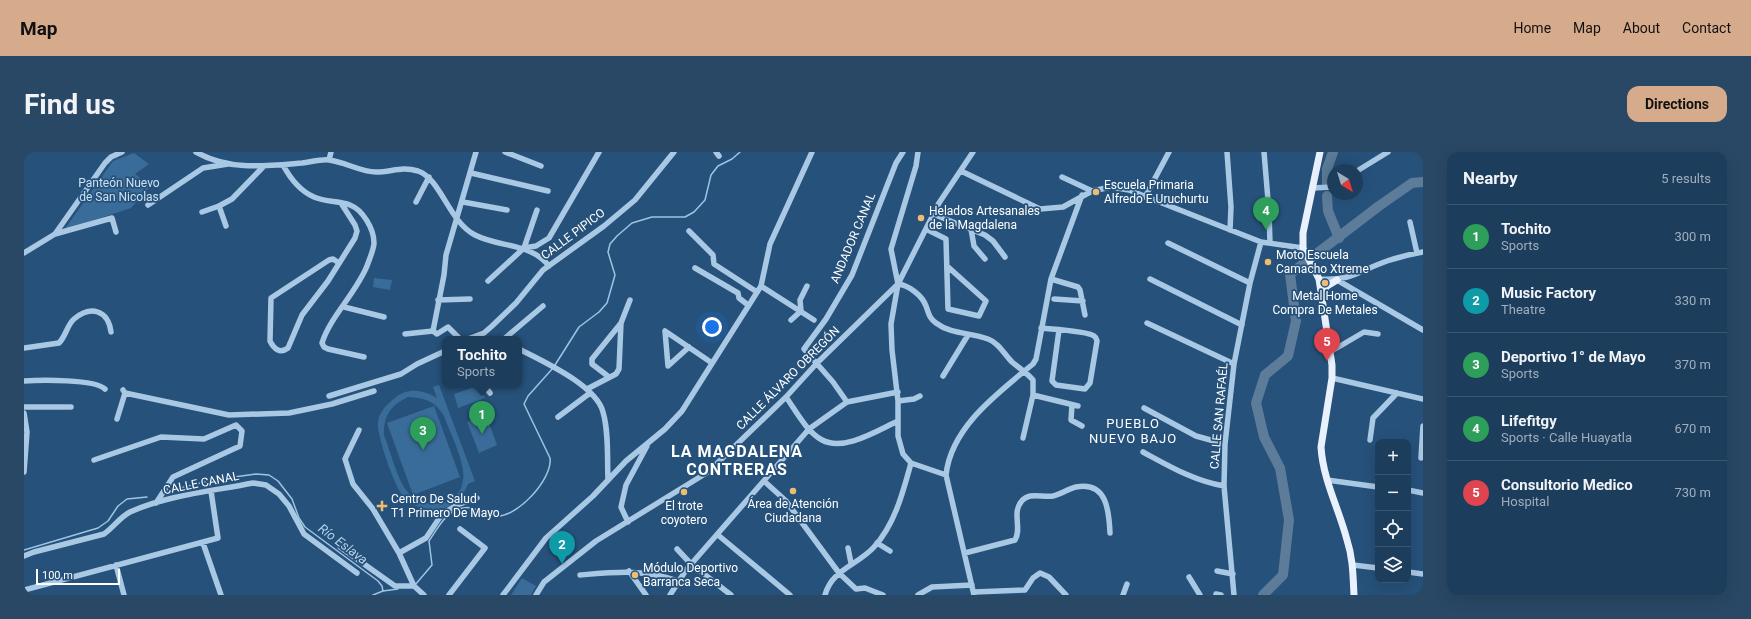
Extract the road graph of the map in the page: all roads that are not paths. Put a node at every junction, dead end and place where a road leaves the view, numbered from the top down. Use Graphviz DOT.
graph roads {
  1 [pos="122,152"];
  2 [pos="196,152"];
  3 [pos="331,152"];
  4 [pos="476,152"];
  5 [pos="505,152"];
  6 [pos="599,152"];
  7 [pos="674,152"];
  8 [pos="812,152"];
  9 [pos="903,152"];
  10 [pos="918,152"];
  11 [pos="973,152"];
  12 [pos="1168,152"];
  13 [pos="1227,152"];
  14 [pos="1264,152"];
  15 [pos="1320,152"];
  16 [pos="1388,152"];
  17 [pos="329,160"];
  18 [pos="230,164"];
  19 [pos="283,165"];
  20 [pos="264,166"];
  21 [pos="541,166"];
  22 [pos="1363,167"];
  23 [pos="961,171"];
  24 [pos="471,173"];
  25 [pos="429,177"];
  26 [pos="1062,177"];
  27 [pos="1327,187"];
  28 [pos="1312,188"];
  29 [pos="1092,191"];
  30 [pos="548,192"];
  31 [pos="1082,195"];
  32 [pos="1145,197"];
  33 [pos="416,202"];
  34 [pos="463,202"];
  35 [pos="341,203"];
  36 [pos="148,205"];
  37 [pos="219,206"];
  38 [pos="507,210"];
  39 [pos="537,210"];
  40 [pos="202,212"];
  41 [pos="933,214"];
  42 [pos="457,220"];
  43 [pos="1410,222"];
  44 [pos="226,226"];
  45 [pos="926,229"];
  46 [pos="971,229"];
  47 [pos="1230,230"];
  48 [pos="689,231"];
  49 [pos="116,232"];
  50 [pos="55,234"];
  51 [pos="1261,242"];
  52 [pos="1168,243"];
  53 [pos="1270,244"];
  54 [pos="524,248"];
  55 [pos="1304,250"];
  56 [pos="1423,252"];
  57 [pos="24,253"];
  58 [pos="1417,253"];
  59 [pos="1005,257"];
  60 [pos="985,258"];
  61 [pos="339,263"];
  62 [pos="549,266"];
  63 [pos="947,266"];
  64 [pos="695,268"];
  65 [pos="1051,279"];
  66 [pos="1319,279"];
  67 [pos="1150,280"];
  68 [pos="1337,280"];
  69 [pos="488,281"];
  70 [pos="1250,283"];
  71 [pos="898,284"];
  72 [pos="761,286"];
  73 [pos="807,286"];
  74 [pos="756,292"];
  75 [pos="1322,292"];
  76 [pos="470,299"];
  77 [pos="1054,299"];
  78 [pos="438,300"];
  79 [pos="630,300"];
  80 [pos="1083,301"];
  81 [pos="748,305"];
  82 [pos="543,306"];
  83 [pos="344,307"];
  84 [pos="801,311"];
  85 [pos="1085,315"];
  86 [pos="384,317"];
  87 [pos="791,320"];
  88 [pos="814,320"];
  89 [pos="621,323"];
  90 [pos="1147,323"];
  91 [pos="1242,325"];
  92 [pos="1041,328"];
  93 [pos="1059,330"];
  94 [pos="1423,330"];
  95 [pos="433,331"];
  96 [pos="111,332"];
  97 [pos="405,334"];
  98 [pos="1378,334"];
  99 [pos="968,335"];
  100 [pos="457,336"];
  101 [pos="483,336"];
  102 [pos="508,336"];
  103 [pos="689,347"];
  104 [pos="24,348"];
  105 [pos="522,351"];
  106 [pos="442,352"];
  107 [pos="1330,352"];
  108 [pos="364,357"];
  109 [pos="712,362"];
  110 [pos="816,363"];
  111 [pos="1234,364"];
  112 [pos="1024,371"];
  113 [pos="943,376"];
  114 [pos="609,377"];
  115 [pos="1332,378"];
  116 [pos="24,382"];
  117 [pos="486,388"];
  118 [pos="106,389"];
  119 [pos="374,391"];
  120 [pos="588,391"];
  121 [pos="898,392"];
  122 [pos="490,393"];
  123 [pos="1397,393"];
  124 [pos="1033,395"];
  125 [pos="329,396"];
  126 [pos="786,396"];
  127 [pos="920,396"];
  128 [pos="1423,399"];
  129 [pos="898,401"];
  130 [pos="847,402"];
  131 [pos="1072,405"];
  132 [pos="1078,406"];
  133 [pos="24,407"];
  134 [pos="71,407"];
  135 [pos="1144,408"];
  136 [pos="24,413"];
  137 [pos="558,417"];
  138 [pos="117,419"];
  139 [pos="898,421"];
  140 [pos="1082,426"];
  141 [pos="1423,426"];
  142 [pos="809,429"];
  143 [pos="359,430"];
  144 [pos="1023,438"];
  145 [pos="1370,440"];
  146 [pos="649,442"];
  147 [pos="1225,444"];
  148 [pos="1143,452"];
  149 [pos="1421,458"];
  150 [pos="94,460"];
  151 [pos="911,463"];
  152 [pos="24,472"];
  153 [pos="946,475"];
  154 [pos="608,479"];
  155 [pos="1327,480"];
  156 [pos="764,481"];
  157 [pos="1224,486"];
  158 [pos="1375,486"];
  159 [pos="1411,490"];
  160 [pos="211,491"];
  161 [pos="1423,492"];
  162 [pos="477,498"];
  163 [pos="156,503"];
  164 [pos="628,522"];
  165 [pos="460,529"];
  166 [pos="1110,533"];
  167 [pos="718,534"];
  168 [pos="203,543"];
  169 [pos="877,543"];
  170 [pos="340,546"];
  171 [pos="848,548"];
  172 [pos="676,549"];
  173 [pos="890,551"];
  174 [pos="965,553"];
  175 [pos="399,554"];
  176 [pos="24,556"];
  177 [pos="851,563"];
  178 [pos="691,564"];
  179 [pos="116,565"];
  180 [pos="1352,565"];
  181 [pos="1375,568"];
  182 [pos="629,571"];
  183 [pos="1217,571"];
  184 [pos="1411,572"];
  185 [pos="357,573"];
  186 [pos="838,573"];
  187 [pos="1233,574"];
  188 [pos="1423,574"];
  189 [pos="580,575"];
  190 [pos="1189,577"];
  191 [pos="678,581"];
  192 [pos="1126,584"];
  193 [pos="972,585"];
  194 [pos="414,586"];
  195 [pos="24,590"];
  196 [pos="1024,593"];
  197 [pos="974,594"];
  198 [pos="1064,594"];
  199 [pos="124,595"];
  200 [pos="221,595"];
  201 [pos="424,595"];
  202 [pos="449,595"];
  203 [pos="503,595"];
  204 [pos="536,595"];
  205 [pos="646,595"];
  206 [pos="670,595"];
  207 [pos="731,595"];
  208 [pos="790,595"];
  209 [pos="825,595"];
  210 [pos="883,595"];
  211 [pos="918,595"];
  212 [pos="1123,595"];
  213 [pos="1200,595"];
  214 [pos="1234,595"];
  215 [pos="1354,595"];
  1 -- 50 [label="street"];
  2 -- 18 [label="street"];
  3 -- 17 [label="street"];
  4 -- 24 [label="street"];
  5 -- 21 [label="street"];
  6 -- 54 [label="street"];
  7 -- 62 [label="street, CALLE PIPICO"];
  8 -- 72 [label="street"];
  9 -- 110 [label="street, ANDADOR CANAL"];
  10 -- 71 [label="street"];
  11 -- 23 [label="street"];
  12 -- 32 [label="street"];
  13 -- 47 [label="street"];
  14 -- 53 [label="street"];
  15 -- 28 [label="main road"];
  16 -- 22 [label="street"];
  17 -- 19 [label="street"];
  17 -- 25 [label="street"];
  18 -- 20 [label="street"];
  18 -- 36 [label="street"];
  19 -- 20 [label="street"];
  19 -- 35 [label="street"];
  20 -- 37 [label="street"];
  23 -- 31 [label="street"];
  23 -- 41 [label="street"];
  24 -- 30 [label="street"];
  24 -- 34 [label="street"];
  25 -- 33 [label="street"];
  25 -- 42 [label="street"];
  26 -- 29 [label="street"];
  27 -- 28 [label="street"];
  28 -- 55 [label="main road"];
  29 -- 31 [label="street"];
  29 -- 32 [label="street"];
  31 -- 65 [label="street"];
  32 -- 47 [label="street"];
  34 -- 38 [label="street"];
  34 -- 42 [label="street"];
  35 -- 61 [label="street"];
  35 -- 83 [label="street"];
  37 -- 40 [label="street"];
  37 -- 44 [label="street"];
  39 -- 54 [label="street"];
  41 -- 45 [label="street"];
  41 -- 46 [label="street"];
  42 -- 54 [label="street"];
  42 -- 78 [label="street"];
  43 -- 58 [label="street"];
  45 -- 63 [label="street"];
  45 -- 71 [label="street"];
  46 -- 59 [label="street"];
  46 -- 60 [label="street"];
  47 -- 51 [label="street"];
  48 -- 74 [label="street"];
  49 -- 50 [label="street"];
  50 -- 57 [label="street"];
  51 -- 53 [label="street"];
  51 -- 70 [label="street, CALLE SAN RAFAÉL"];
  52 -- 70 [label="street"];
  53 -- 55 [label="street"];
  54 -- 62 [label="street"];
  54 -- 69 [label="street"];
  55 -- 66 [label="main road"];
  56 -- 58 [label="street"];
  58 -- 68 [label="street"];
  61 -- 61 [label="street"];
  62 -- 101 [label="street, CALLE PIPICO"];
  63 -- 63 [label="street"];
  64 -- 81 [label="street"];
  65 -- 80 [label="street"];
  65 -- 92 [label="street"];
  66 -- 68 [label="street"];
  66 -- 75 [label="main road"];
  67 -- 91 [label="street"];
  68 -- 75 [label="main road"];
  68 -- 94 [label="street"];
  70 -- 91 [label="street, CALLE SAN RAFAÉL"];
  71 -- 99 [label="street"];
  71 -- 110 [label="street, CALLE ÁLVARO OBREGÓN"];
  71 -- 121 [label="street"];
  72 -- 74 [label="street"];
  72 -- 84 [label="street"];
  73 -- 84 [label="street"];
  74 -- 81 [label="street"];
  75 -- 107 [label="main road"];
  76 -- 78 [label="street"];
  77 -- 80 [label="street"];
  78 -- 95 [label="street"];
  79 -- 89 [label="street"];
  80 -- 85 [label="street"];
  81 -- 109 [label="street"];
  82 -- 102 [label="street"];
  83 -- 86 [label="street"];
  83 -- 108 [label="street"];
  84 -- 87 [label="street"];
  84 -- 88 [label="street"];
  89 -- 114 [label="street"];
  89 -- 114 [label="street"];
  90 -- 111 [label="street"];
  91 -- 111 [label="street, CALLE SAN RAFAÉL"];
  92 -- 93 [label="street"];
  92 -- 112 [label="street"];
  93 -- 93 [label="street"];
  95 -- 97 [label="street"];
  95 -- 100 [label="street"];
  96 -- 104 [label="street"];
  98 -- 107 [label="street"];
  99 -- 112 [label="street"];
  99 -- 113 [label="street"];
  103 -- 103 [label="street"];
  103 -- 109 [label="street"];
  105 -- 120 [label="street"];
  106 -- 125 [label="street"];
  107 -- 115 [label="main road"];
  109 -- 146 [label="street"];
  110 -- 126 [label="street, CALLE ÁLVARO OBREGÓN"];
  110 -- 130 [label="street"];
  111 -- 147 [label="street, CALLE SAN RAFAÉL"];
  112 -- 124 [label="street"];
  112 -- 153 [label="street"];
  114 -- 120 [label="street"];
  115 -- 123 [label="street"];
  115 -- 155 [label="main road"];
  116 -- 118 [label="street"];
  117 -- 122 [label="street"];
  119 -- 138 [label="street"];
  120 -- 137 [label="street"];
  120 -- 154 [label="street"];
  121 -- 129 [label="street"];
  121 -- 130 [label="street"];
  123 -- 128 [label="street"];
  123 -- 145 [label="street"];
  124 -- 131 [label="street"];
  124 -- 144 [label="street"];
  126 -- 142 [label="street"];
  126 -- 164 [label="street, CALLE ÁLVARO OBREGÓN"];
  127 -- 129 [label="street"];
  129 -- 139 [label="street"];
  130 -- 142 [label="street"];
  131 -- 132 [label="street"];
  131 -- 140 [label="street"];
  133 -- 134 [label="street"];
  135 -- 147 [label="street"];
  136 -- 152 [label="street"];
  139 -- 142 [label="street"];
  139 -- 151 [label="street"];
  141 -- 149 [label="street"];
  142 -- 156 [label="street"];
  143 -- 175 [label="street"];
  146 -- 154 [label="street"];
  146 -- 164 [label="street"];
  147 -- 157 [label="street, CALLE SAN RAFAÉL"];
  148 -- 157 [label="street"];
  150 -- 163 [label="street"];
  151 -- 153 [label="street"];
  151 -- 169 [label="street"];
  153 -- 174 [label="street"];
  154 -- 203 [label="street"];
  155 -- 158 [label="street"];
  155 -- 180 [label="main road"];
  156 -- 167 [label="street"];
  156 -- 186 [label="street"];
  157 -- 187 [label="street, CALLE SAN RAFAÉL"];
  159 -- 161 [label="street"];
  160 -- 163 [label="street, CALLE CANAL"];
  160 -- 168 [label="street"];
  160 -- 185 [label="street, CALLE CANAL"];
  162 -- 175 [label="street"];
  163 -- 176 [label="street, CALLE CANAL"];
  164 -- 204 [label="street, CALLE ÁLVARO OBREGÓN"];
  165 -- 202 [label="street"];
  166 -- 174 [label="street"];
  167 -- 178 [label="street"];
  167 -- 208 [label="street"];
  168 -- 179 [label="street"];
  168 -- 200 [label="street"];
  169 -- 173 [label="street"];
  169 -- 177 [label="street"];
  170 -- 194 [label="street"];
  171 -- 177 [label="street"];
  172 -- 178 [label="street"];
  174 -- 193 [label="street"];
  175 -- 194 [label="street"];
  177 -- 186 [label="street"];
  178 -- 191 [label="street"];
  178 -- 207 [label="street"];
  179 -- 195 [label="street"];
  179 -- 199 [label="street"];
  180 -- 181 [label="street"];
  180 -- 215 [label="main road"];
  182 -- 189 [label="street"];
  182 -- 191 [label="street"];
  182 -- 205 [label="street"];
  183 -- 187 [label="street"];
  184 -- 188 [label="street"];
  186 -- 209 [label="street"];
  186 -- 210 [label="street"];
  187 -- 214 [label="street, CALLE SAN RAFAÉL"];
  190 -- 213 [label="street"];
  191 -- 206 [label="street"];
  192 -- 212 [label="street"];
  193 -- 197 [label="street"];
  193 -- 211 [label="street"];
  194 -- 201 [label="street"];
  196 -- 197 [label="street"];
  196 -- 198 [label="street"];
}
